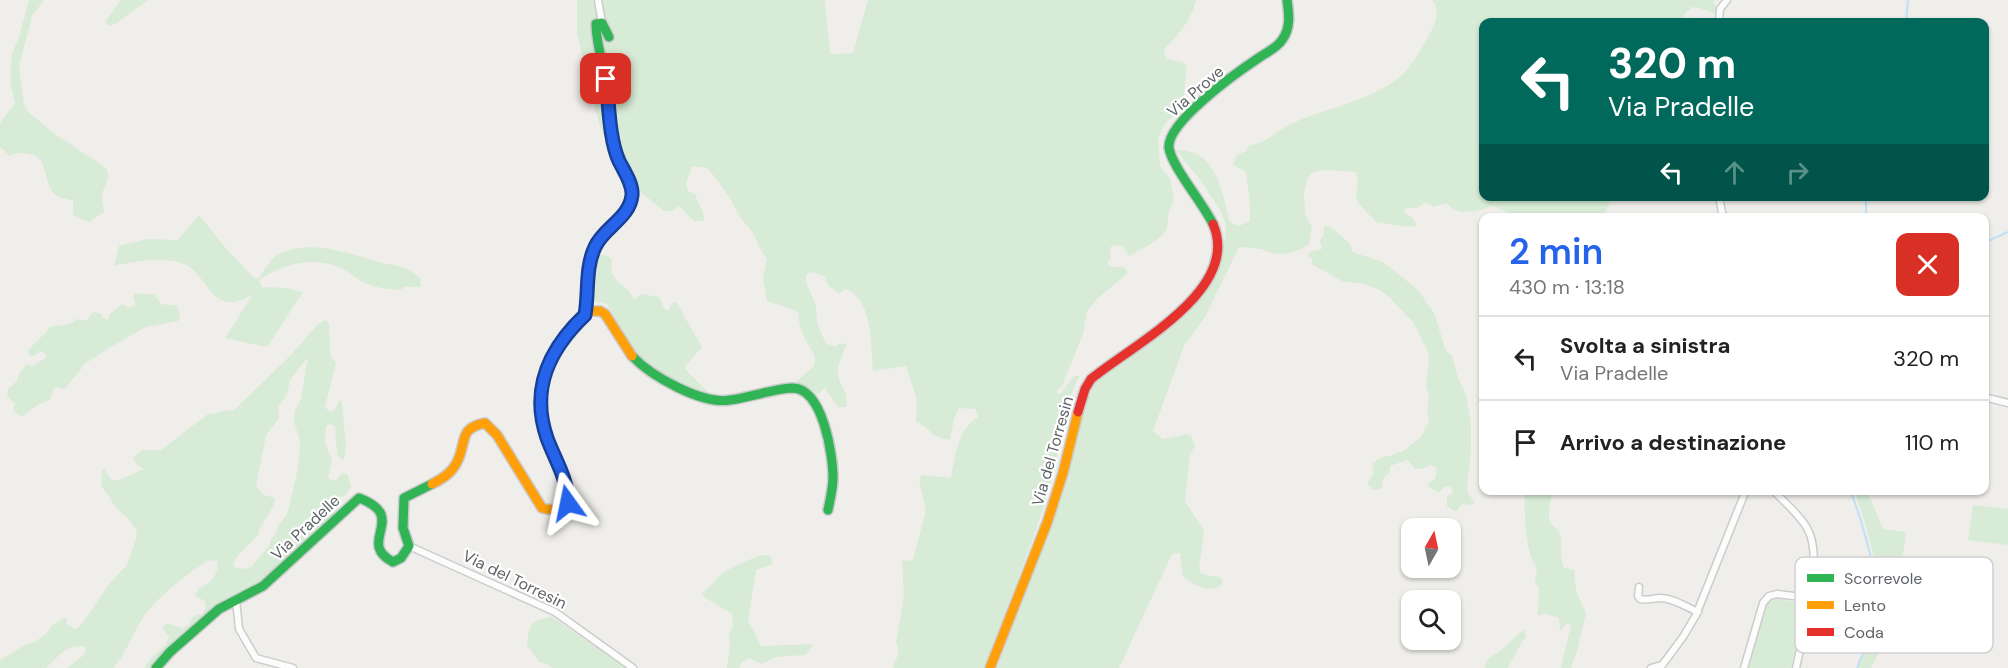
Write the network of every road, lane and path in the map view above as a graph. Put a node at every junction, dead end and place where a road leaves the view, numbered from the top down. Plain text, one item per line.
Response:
1 (598, 0) edge
2 (1287, 0) edge
3 (1727, 0) edge
4 (1719, 18) edge
5 (602, 23) junction
6 (609, 37) dead end
7 (1217, 252) joint
8 (585, 315) junction
9 (1989, 398) edge
10 (2008, 403) edge
11 (1744, 495) edge
12 (1778, 495) edge
13 (828, 510) dead end
14 (409, 546) junction
15 (1815, 557) edge
16 (1639, 587) dead end
17 (1795, 596) edge
18 (236, 600) junction
19 (1698, 612) junction
20 (1799, 653) edge
21 (1662, 667) edge
22 (156, 668) edge
23 (293, 668) edge
24 (633, 668) edge
25 (990, 668) edge
26 (1652, 668) edge
27 (1744, 668) edge
28 (1796, 668) edge

1 - 5 street
2 - 7 street, Via Prove
3 - 4 street
5 - 6 street
5 - 8 street
7 - 25 street, Via del Torresin
8 - 13 street
8 - 14 street
9 - 10 street
11 - 19 street
12 - 15 street
14 - 18 street, Via Pradelle
14 - 24 street, Via del Torresin
16 - 19 street
17 - 27 street
18 - 22 street, Via Pradelle
18 - 23 street
19 - 21 street
20 - 28 street
21 - 26 street

